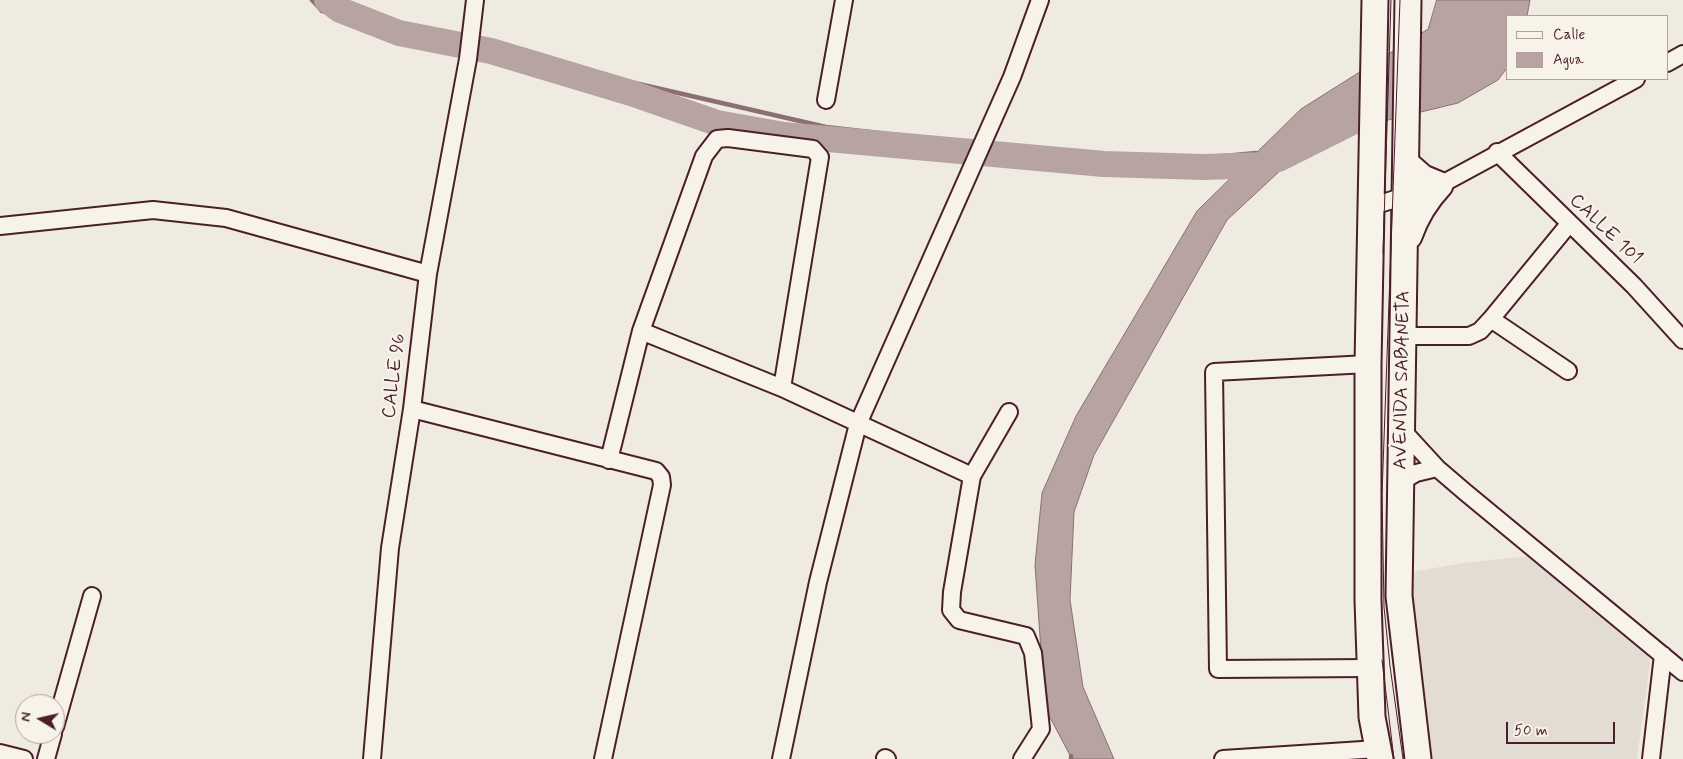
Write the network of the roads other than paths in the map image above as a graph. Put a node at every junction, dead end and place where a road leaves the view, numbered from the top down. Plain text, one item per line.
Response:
1 (475, 0) edge
2 (844, 0) edge
3 (1040, 0) edge
4 (1375, 6) edge
5 (1408, 7) edge
6 (1683, 54) edge
7 (1668, 62) edge
8 (1634, 80) edge
9 (826, 100) dead end
10 (1497, 152) junction
11 (1406, 160) junction
12 (1440, 185) junction
13 (1406, 195) junction
14 (1373, 206) junction
15 (1569, 224) junction
16 (0, 226) edge
17 (1404, 251) junction
18 (428, 274) junction
19 (1491, 319) junction
20 (641, 331) junction
21 (1403, 336) junction
22 (1683, 340) edge
23 (1368, 364) junction
24 (1568, 371) dead end
25 (782, 388) junction
26 (412, 409) junction
27 (1009, 412) dead end
28 (858, 424) junction
29 (1403, 431) junction
30 (609, 460) junction
31 (1437, 468) junction
32 (972, 476) junction
33 (1402, 481) junction
34 (92, 596) dead end
35 (1663, 656) junction
36 (1370, 668) junction
37 (1683, 672) edge
38 (64, 694) edge
39 (50, 744) edge
40 (0, 753) edge
41 (1379, 754) edge
42 (24, 759) edge
43 (46, 759) edge
44 (372, 759) edge
45 (603, 759) edge
46 (781, 759) edge
47 (1022, 759) edge
48 (1223, 759) edge
49 (1418, 759) edge
50 (1651, 759) edge

1 - 18 street, CALLE 96
2 - 9 street
3 - 28 street
4 - 14 main road, AVENIDA SABANETA
5 - 11 main road, AVENIDA SABANETA
6 - 7 street
8 - 10 street
10 - 12 street
10 - 15 street, CALLE 101
11 - 12 main road
11 - 13 main road, AVENIDA SABANETA
12 - 13 street
12 - 17 main road
13 - 14 street
13 - 17 main road, AVENIDA SABANETA
14 - 23 main road, AVENIDA SABANETA
15 - 19 street
15 - 22 street, CALLE 101
16 - 18 street
17 - 21 main road, AVENIDA SABANETA
18 - 26 street, CALLE 96
19 - 21 street
19 - 24 street
20 - 25 street
20 - 25 street
20 - 30 street
21 - 29 main road, AVENIDA SABANETA
23 - 36 main road, AVENIDA SABANETA
23 - 36 street
25 - 28 street
26 - 30 street
26 - 44 street, CALLE 96
27 - 32 street
28 - 32 street
28 - 46 street
29 - 31 street
29 - 33 main road, AVENIDA SABANETA
30 - 45 street
31 - 33 street
31 - 35 street
32 - 47 street
33 - 49 main road, AVENIDA SABANETA
34 - 38 street
35 - 37 street
35 - 50 street
36 - 41 main road, AVENIDA SABANETA
39 - 43 street
40 - 42 street
41 - 48 street

